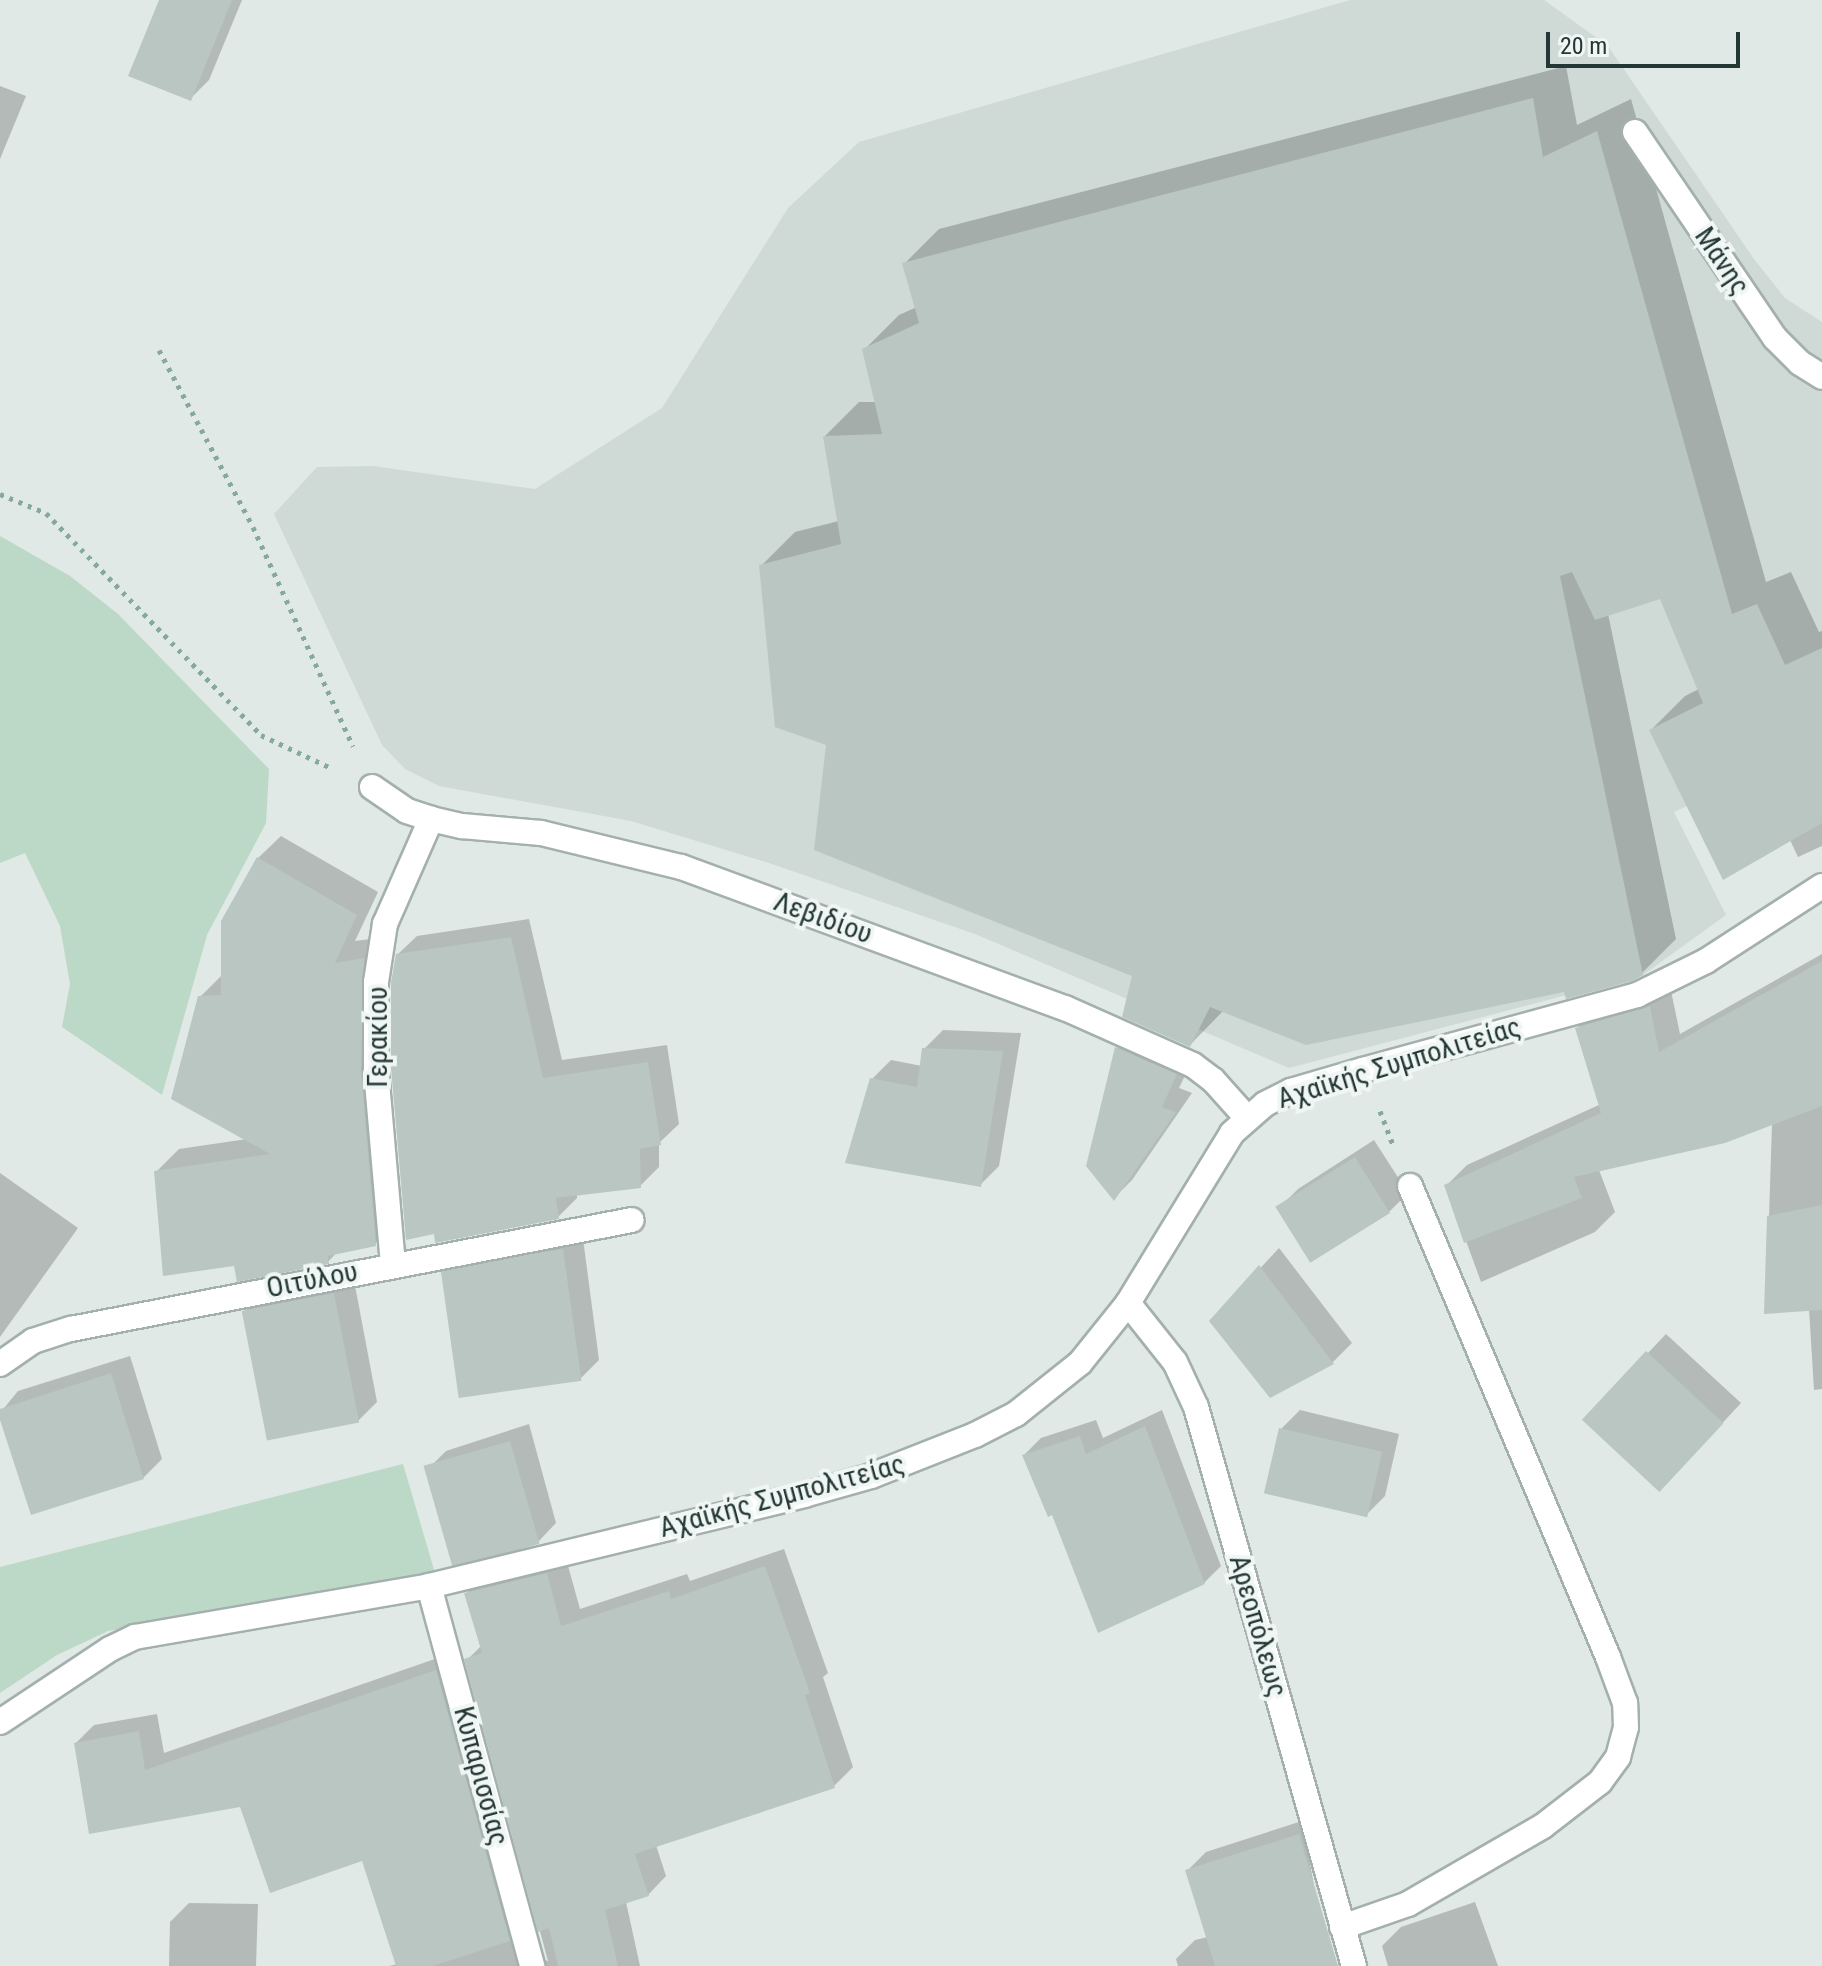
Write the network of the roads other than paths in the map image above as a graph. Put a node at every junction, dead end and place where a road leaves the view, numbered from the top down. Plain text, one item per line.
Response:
1 (1635, 132) dead end
2 (1822, 377) edge
3 (372, 787) road end
4 (431, 819) junction
5 (1822, 886) edge
6 (1247, 1118) junction
7 (1410, 1186) road end
8 (632, 1220) dead end
9 (393, 1265) junction
10 (1128, 1303) junction
11 (0, 1364) edge
12 (429, 1586) junction
13 (0, 1722) edge
14 (1342, 1927) junction
15 (532, 1966) edge
16 (1354, 1966) edge

1 - 2 street, Μάνης
3 - 4 street, Λεβιδίου
4 - 6 street, Λεβιδίου
4 - 9 street, Γερακίου
5 - 6 street, Αχαϊκής Συμπολιτείας
6 - 10 street, Αχαϊκής Συμπολιτείας
7 - 14 street
8 - 9 street, Οιτύλου
9 - 11 street, Οιτύλου
10 - 12 street, Αχαϊκής Συμπολιτείας
10 - 14 street, Αρεοπόλεως
12 - 13 street, Αχαϊκής Συμπολιτείας
12 - 15 street, Κυπαρισσίας
14 - 16 street, Αρεοπόλεως

